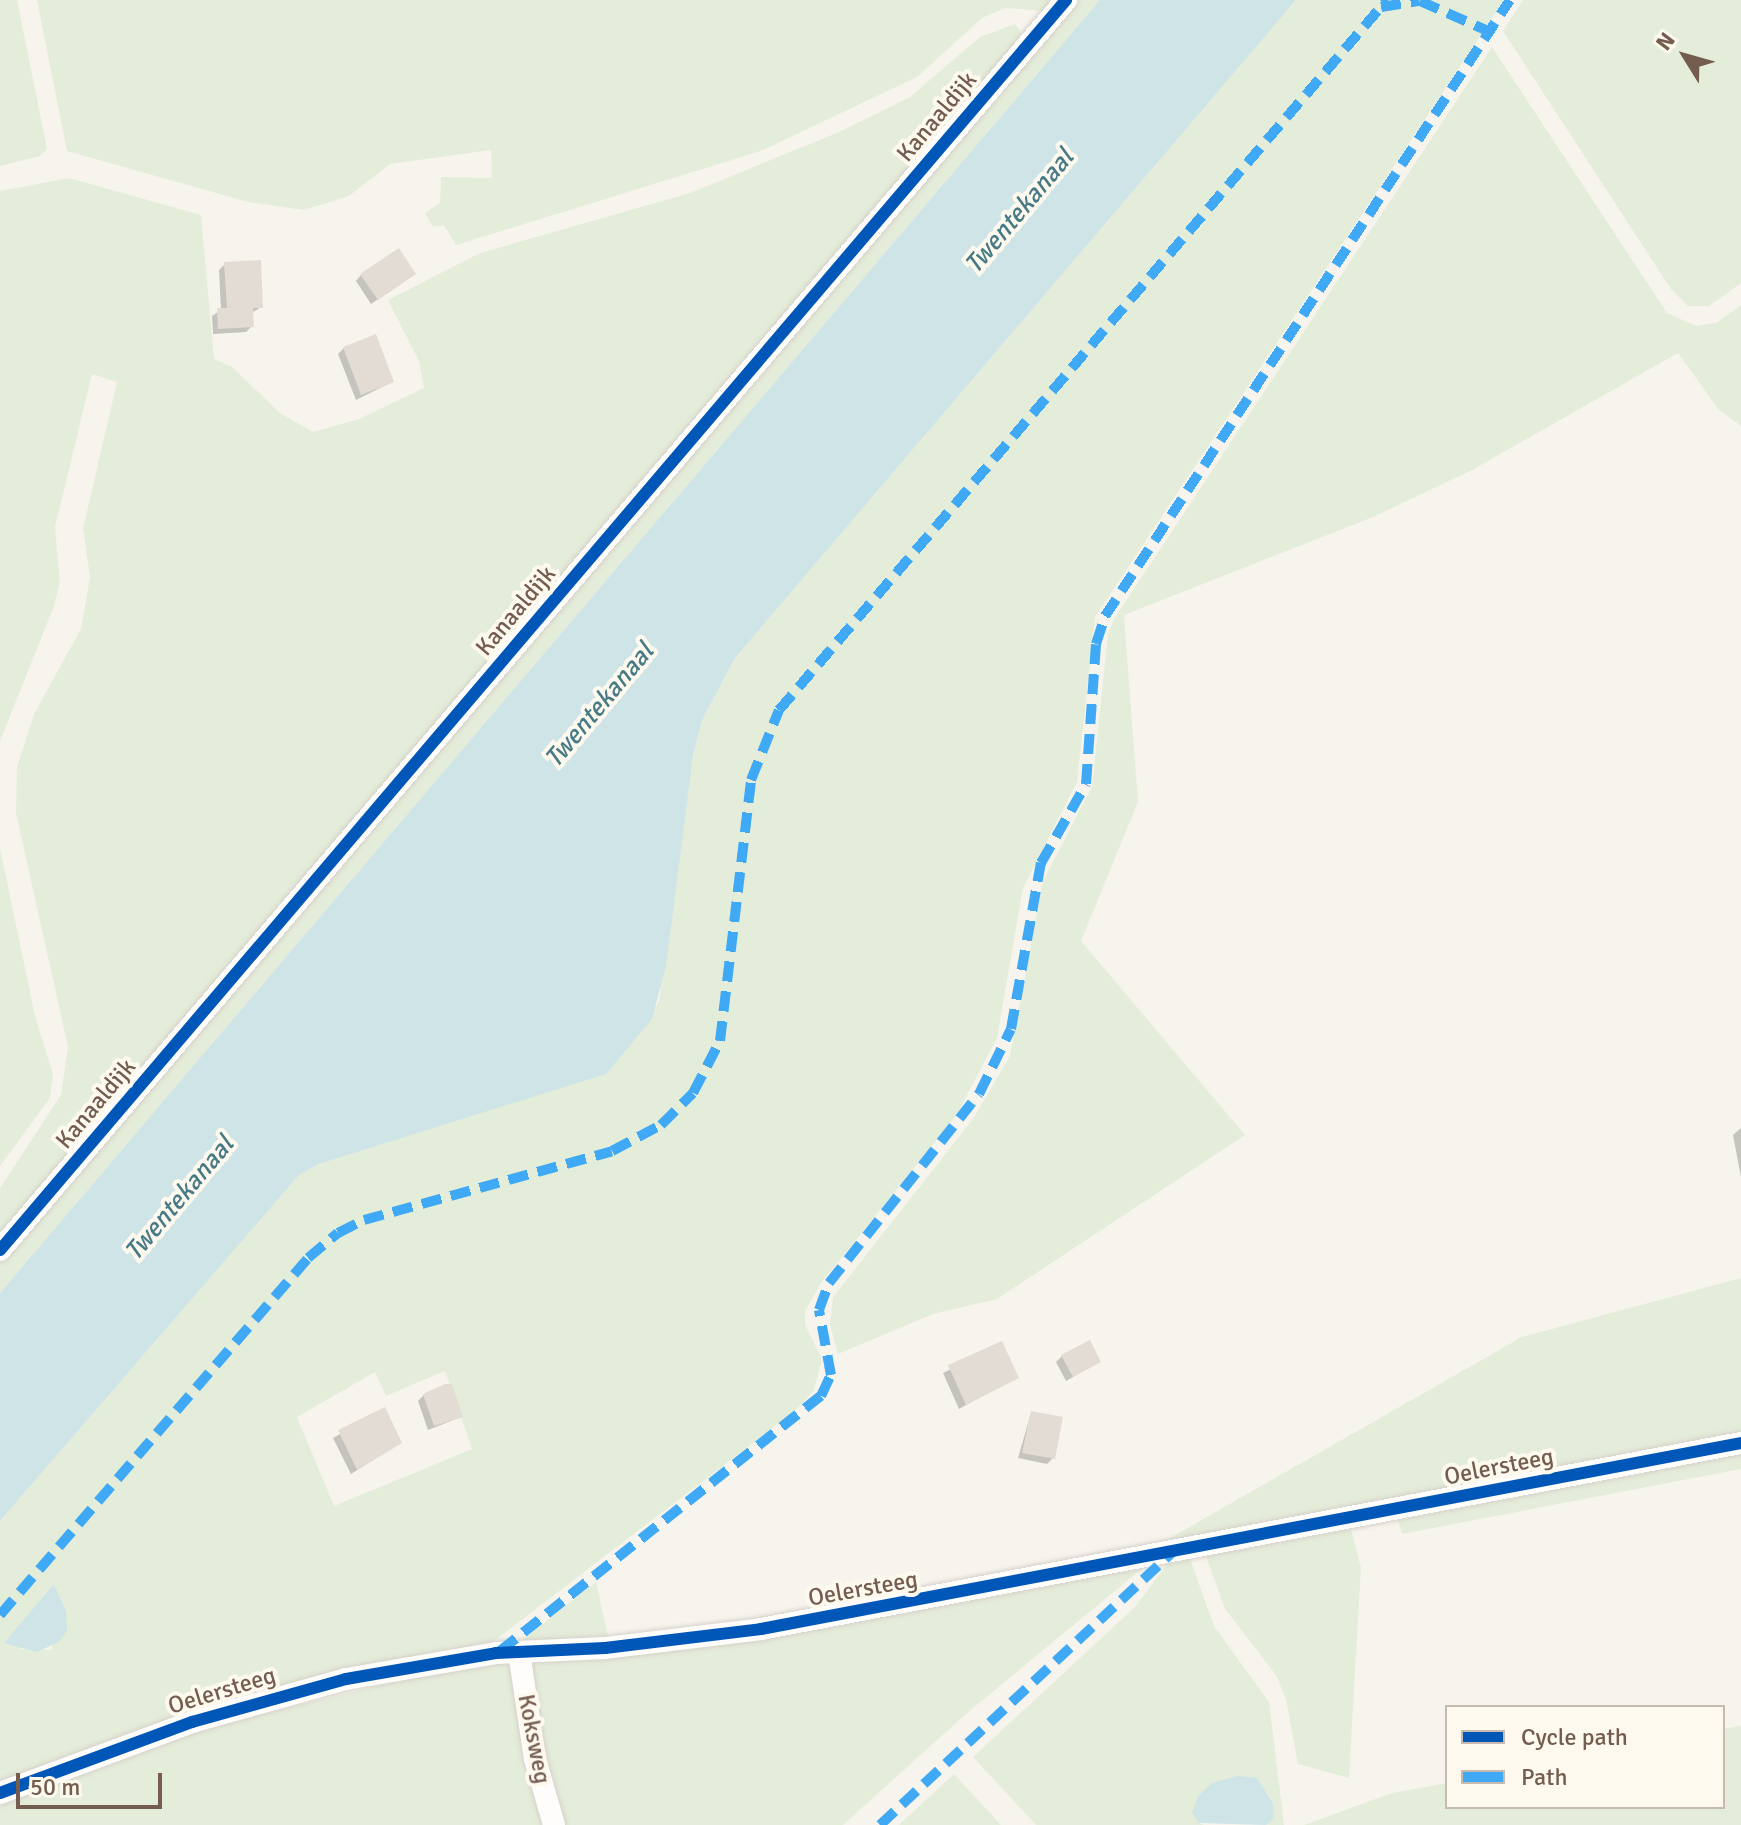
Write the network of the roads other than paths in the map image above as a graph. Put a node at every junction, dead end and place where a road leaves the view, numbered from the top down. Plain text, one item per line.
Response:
1 (1066, 0) edge
2 (0, 1250) edge
3 (1741, 1443) edge
4 (519, 1652) junction
5 (0, 1793) edge
6 (554, 1825) edge

1 - 2 street, Kanaaldijk
3 - 4 street, Oelersteeg
4 - 5 street, Oelersteeg
4 - 6 street, Koksweg

